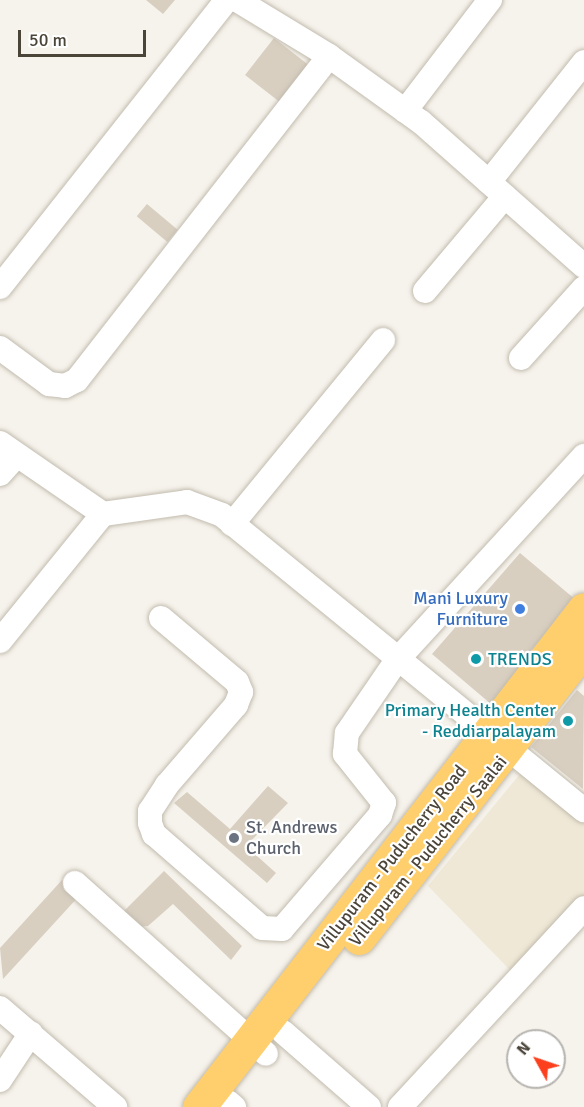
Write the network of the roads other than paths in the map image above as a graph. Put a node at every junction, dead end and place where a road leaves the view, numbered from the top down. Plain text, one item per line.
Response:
1 (227, 0) edge
2 (237, 0) edge
3 (490, 0) edge
4 (329, 56) junction
5 (584, 62) edge
6 (405, 111) junction
7 (497, 189) junction
8 (584, 266) edge
9 (0, 287) edge
10 (584, 288) edge
11 (425, 291) dead end
12 (383, 340) dead end
13 (0, 348) edge
14 (521, 358) dead end
15 (584, 456) edge
16 (5, 458) edge
17 (103, 514) junction
18 (232, 524) junction
19 (584, 609) edge
20 (161, 618) dead end
21 (0, 641) edge
22 (584, 648) edge
23 (397, 660) junction
24 (499, 741) junction
25 (584, 810) edge
26 (75, 883) dead end
27 (584, 908) edge
28 (0, 1008) edge
29 (31, 1033) junction
30 (266, 1042) junction
31 (0, 1080) edge
32 (221, 1106) edge
33 (115, 1107) edge
34 (369, 1107) edge
35 (400, 1107) edge

1 - 9 street
2 - 4 street
3 - 6 street
4 - 6 street
4 - 13 street
5 - 7 street
6 - 7 street
7 - 8 street
7 - 11 street
10 - 14 street
12 - 18 street
15 - 23 street
16 - 17 street
17 - 18 street
17 - 21 street
18 - 23 street
19 - 24 highway, Villupuram - Puducherry Road
20 - 23 street
22 - 24 highway, Villupuram - Puducherry Saalai
23 - 24 street
24 - 25 street
24 - 30 highway, Villupuram - Puducherry Road
26 - 30 street
27 - 35 street
28 - 29 street
29 - 31 street
29 - 33 street
30 - 32 highway, Villupuram - Puducherry Road
30 - 34 street

